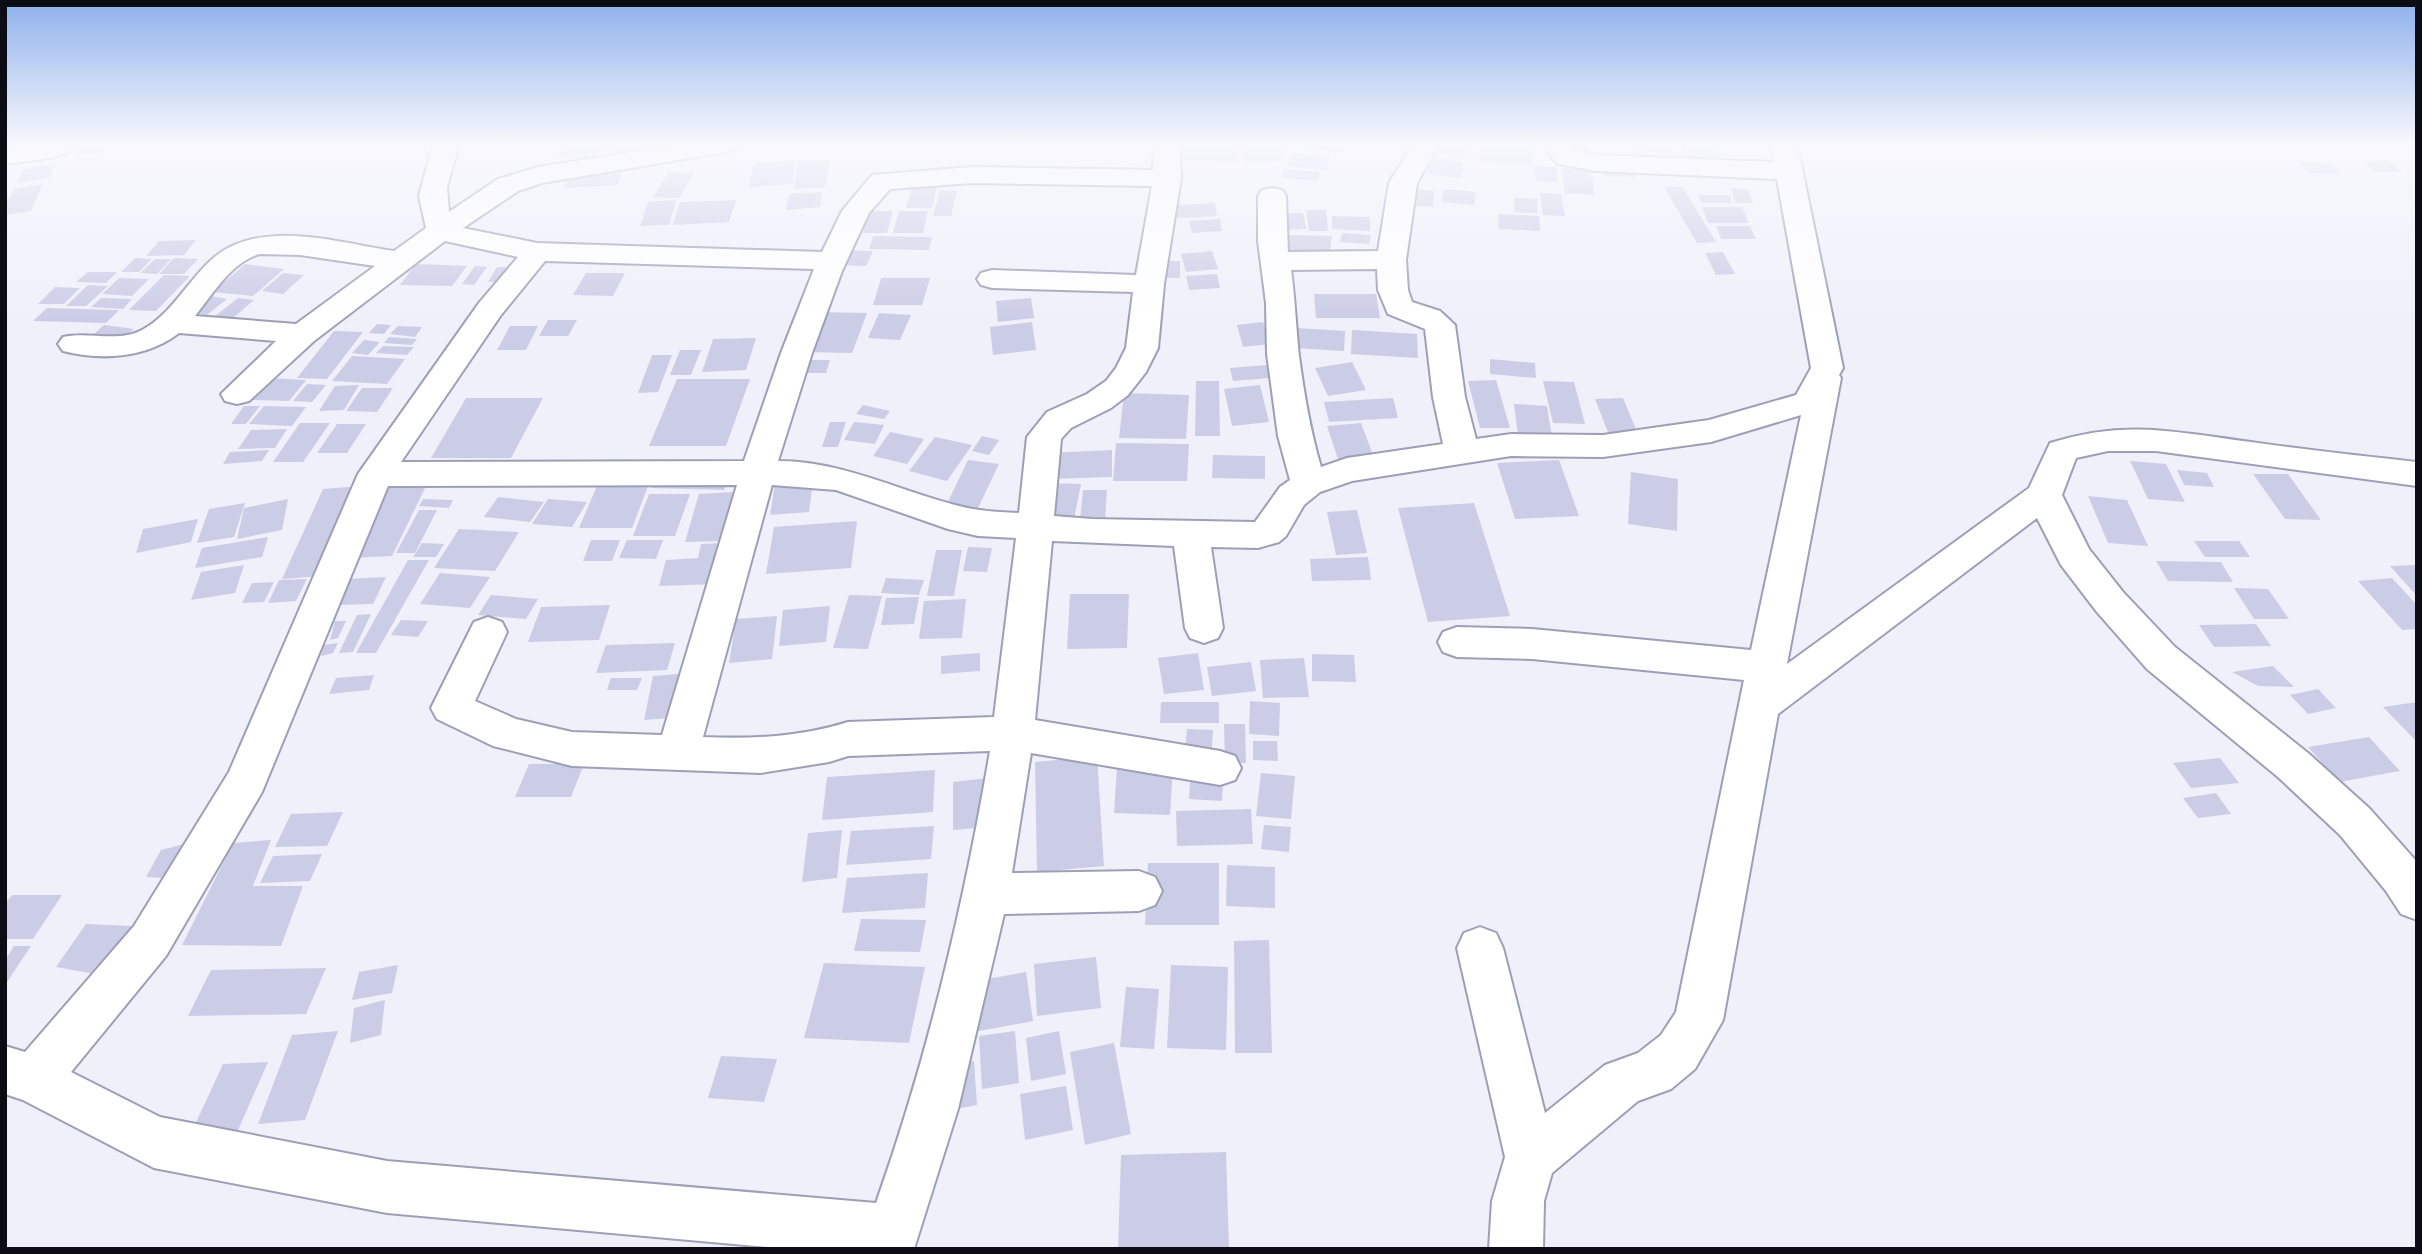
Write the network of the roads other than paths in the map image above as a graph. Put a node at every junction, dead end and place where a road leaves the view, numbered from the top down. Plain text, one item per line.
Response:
1 (434, 203) edge
2 (488, 203) edge
3 (863, 203) edge
4 (1163, 203) edge
5 (1272, 203) edge
6 (1400, 203) edge
7 (1794, 203) edge
8 (453, 234) junction
9 (537, 252) junction
10 (1391, 260) junction
11 (402, 261) junction
12 (831, 261) junction
13 (1276, 261) junction
14 (992, 279) dead end
15 (1149, 284) junction
16 (172, 323) junction
17 (303, 334) junction
18 (75, 344) dead end
19 (1827, 368) junction
20 (237, 394) dead end
21 (1462, 452) junction
22 (756, 473) junction
23 (375, 474) junction
24 (2417, 474) edge
25 (1308, 484) junction
26 (2044, 495) junction
27 (1035, 527) junction
28 (1191, 534) junction
29 (1204, 628) dead end
30 (488, 632) dead end
31 (1457, 642) dead end
32 (1763, 687) junction
33 (1014, 733) junction
34 (678, 754) junction
35 (1220, 768) dead end
36 (1139, 891) dead end
37 (986, 894) junction
38 (2417, 900) edge
39 (1480, 948) dead end
40 (19, 1074) edge
41 (1531, 1157) junction
42 (890, 1240) edge
43 (1516, 1249) edge

1 - 8 street
2 - 8 street
3 - 12 street
4 - 15 street
5 - 13 street
6 - 10 street
7 - 19 street
8 - 9 street
8 - 11 street
9 - 12 street
9 - 23 street
10 - 13 street
10 - 21 street
11 - 16 street
11 - 17 street
12 - 22 street
13 - 25 street
14 - 15 street
15 - 27 street
16 - 17 street
16 - 18 street
17 - 20 street
19 - 21 street
19 - 32 street
21 - 25 street
22 - 23 street
22 - 27 street
22 - 34 street
23 - 40 street
24 - 26 street
25 - 28 street
26 - 32 street
26 - 38 street
27 - 28 street
27 - 33 street
28 - 29 street
30 - 34 street
31 - 32 street
32 - 41 street
33 - 34 street
33 - 35 street
33 - 37 street
36 - 37 street
37 - 42 street
39 - 41 street
40 - 42 street
41 - 43 street

